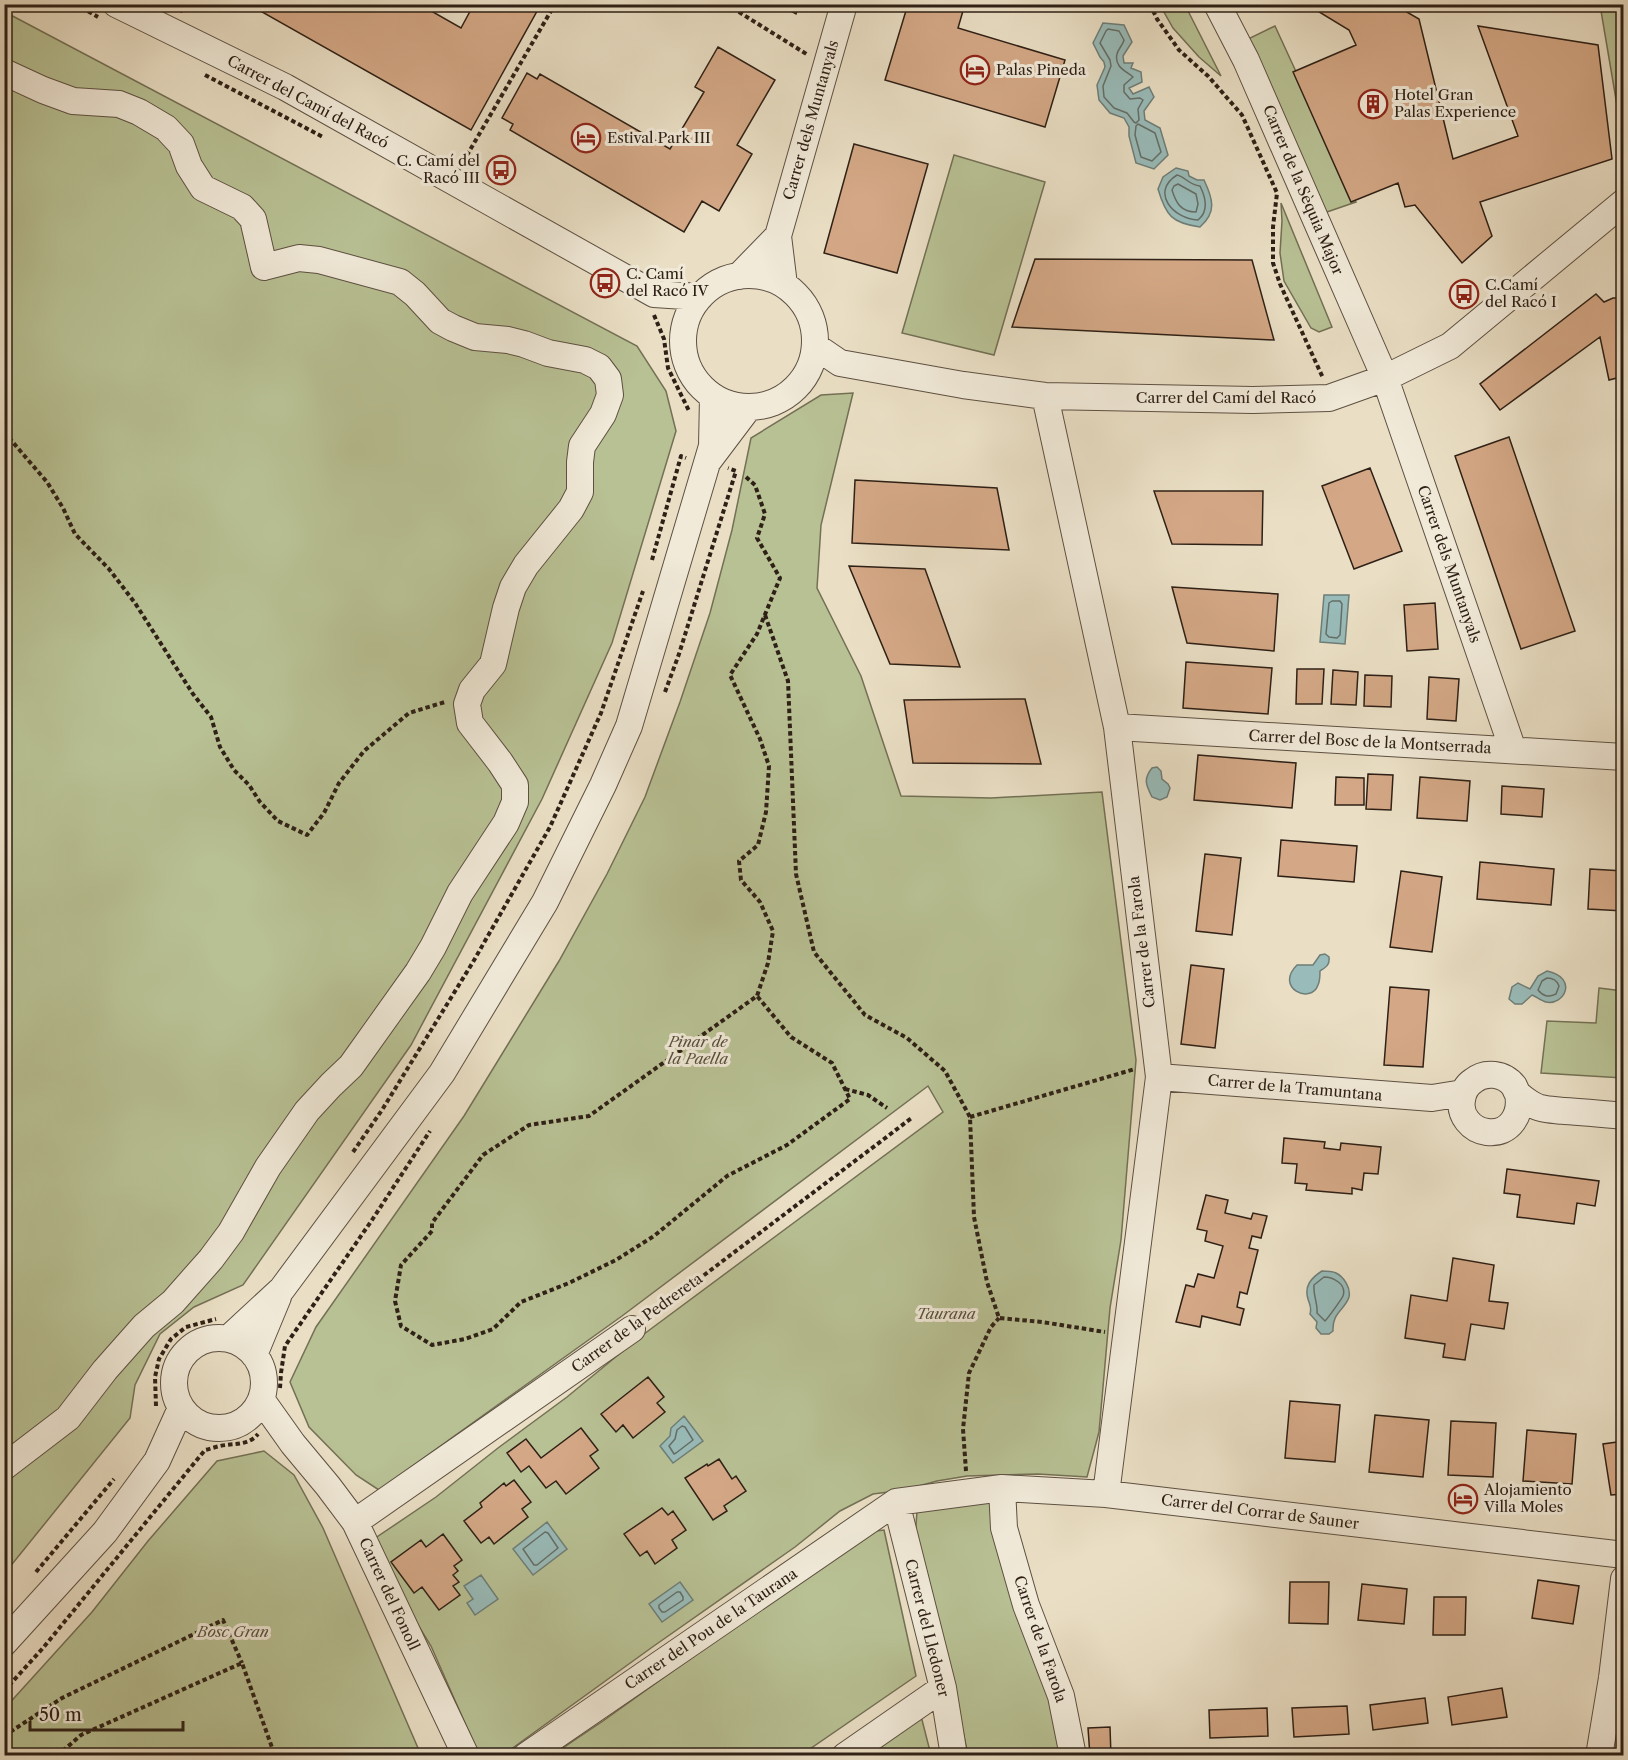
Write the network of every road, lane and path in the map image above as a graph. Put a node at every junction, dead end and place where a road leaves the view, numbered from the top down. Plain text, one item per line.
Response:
1 (75, 4) edge
2 (555, 4) edge
3 (726, 4) edge
4 (844, 4) edge
5 (1150, 4) edge
6 (1217, 4) edge
7 (111, 13) edge
8 (826, 66) junction
9 (197, 71) dead end
10 (4, 72) edge
11 (333, 142) dead end
12 (453, 181) junction
13 (1623, 202) edge
14 (778, 236) junction
15 (739, 276) junction
16 (784, 285) junction
17 (700, 297) junction
18 (653, 303) junction
19 (683, 340) junction
20 (814, 346) junction
21 (840, 363) junction
22 (806, 373) junction
23 (1385, 378) junction
24 (1045, 396) junction
25 (713, 397) junction
26 (1329, 398) junction
27 (749, 408) junction
28 (693, 419) dead end
29 (4, 432) edge
30 (709, 454) junction
31 (746, 477) dead end
32 (651, 563) dead end
33 (645, 584) dead end
34 (765, 615) junction
35 (470, 696) junction
36 (662, 699) dead end
37 (1117, 727) junction
38 (1513, 750) junction
39 (1623, 757) edge
40 (757, 996) junction
41 (1147, 1073) junction
42 (845, 1089) junction
43 (1518, 1094) junction
44 (1463, 1102) junction
45 (887, 1108) dead end
46 (1540, 1108) junction
47 (1623, 1116) edge
48 (913, 1117) dead end
49 (970, 1117) junction
50 (1514, 1121) junction
51 (430, 1131) dead end
52 (348, 1158) dead end
53 (282, 1289) junction
54 (999, 1318) junction
55 (226, 1328) junction
56 (632, 1329) joint
57 (1126, 1336) junction
58 (254, 1355) junction
59 (271, 1396) junction
60 (181, 1408) junction
61 (155, 1415) dead end
62 (252, 1425) junction
63 (207, 1427) junction
64 (293, 1444) junction
65 (157, 1461) junction
66 (4, 1467) edge
67 (118, 1473) dead end
68 (1002, 1488) junction
69 (967, 1493) junction
70 (1106, 1494) junction
71 (896, 1502) junction
72 (355, 1522) junction
73 (1623, 1555) edge
74 (35, 1572) dead end
75 (1623, 1579) edge
76 (4, 1643) edge
77 (242, 1663) junction
78 (1618, 1679) edge
79 (943, 1688) junction
80 (4, 1691) edge
81 (4, 1736) edge
82 (57, 1755) edge
83 (275, 1755) edge
84 (465, 1755) edge
85 (526, 1755) edge
86 (845, 1755) edge
87 (954, 1755) edge
88 (1073, 1755) edge
89 (1599, 1755) edge

1 - 7 path
2 - 12 path
3 - 8 path
4 - 8 street, Carrer dels Muntanyals
5 - 26 path
6 - 23 street, Carrer de la Sèquia Major
7 - 12 street, Carrer del Camí del Racó
8 - 14 street, Carrer dels Muntanyals
9 - 11 path
10 - 35 street
12 - 18 street, Carrer del Camí del Racó
13 - 23 street, Carrer del Camí del Racó
14 - 15 street, Carrer dels Muntanyals
14 - 16 street, Carrer dels Muntanyals
15 - 16 street
15 - 17 street
16 - 20 street
17 - 18 street, Carrer del Camí del Racó
17 - 19 street
18 - 19 street, Carrer del Camí del Racó
18 - 28 path
19 - 25 street
20 - 21 street, Carrer del Camí del Racó
20 - 22 street
21 - 22 street, Carrer del Camí del Racó
21 - 24 street, Carrer del Camí del Racó
22 - 27 street
23 - 26 street, Carrer del Camí del Racó
23 - 38 street, Carrer dels Muntanyals
24 - 26 street, Carrer del Camí del Racó
24 - 37 street, Carrer de la Farola
25 - 27 street
25 - 30 street
27 - 30 street
29 - 35 path
30 - 32 path
30 - 36 path
30 - 53 street
31 - 34 path
33 - 52 path
34 - 40 path
34 - 49 path
35 - 66 street
37 - 38 street, Carrer del Bosc de la Montserrada
37 - 41 street, Carrer de la Farola
38 - 39 street, Carrer del Bosc de la Montserrada
40 - 42 path
40 - 42 path
41 - 44 street, Carrer de la Tramuntana
41 - 49 path
41 - 57 street, Carrer de la Farola
42 - 45 path
43 - 44 street
43 - 46 street
43 - 50 street
44 - 50 street
46 - 47 street
46 - 50 street
48 - 56 path, Carrer de la Pedrereta
49 - 54 path
51 - 59 path
53 - 55 street
53 - 58 street
54 - 57 path
54 - 69 path
55 - 58 street
55 - 60 street
55 - 61 path
56 - 72 street, Carrer de la Pedrereta
57 - 70 street, Carrer de la Farola
58 - 59 street
59 - 62 street
59 - 64 street, Carrer del Fonoll
60 - 63 street
60 - 65 street
62 - 63 street
62 - 64 street, Carrer del Fonoll
62 - 80 path
63 - 65 street
64 - 72 street, Carrer del Fonoll
65 - 76 street
67 - 74 path
68 - 69 street, Carrer del Corrar de Sauner
68 - 70 street, Carrer del Corrar de Sauner
68 - 88 street, Carrer de la Farola
69 - 71 street, Carrer del Corrar de Sauner
70 - 73 street, Carrer del Corrar de Sauner
71 - 79 street, Carrer del Lledoner
71 - 85 street, Carrer del Pou de la Taurana
72 - 84 street, Carrer del Fonoll
75 - 78 street
77 - 81 path
77 - 82 path
77 - 83 path
78 - 89 street
79 - 86 street
79 - 87 street, Carrer del Lledoner

